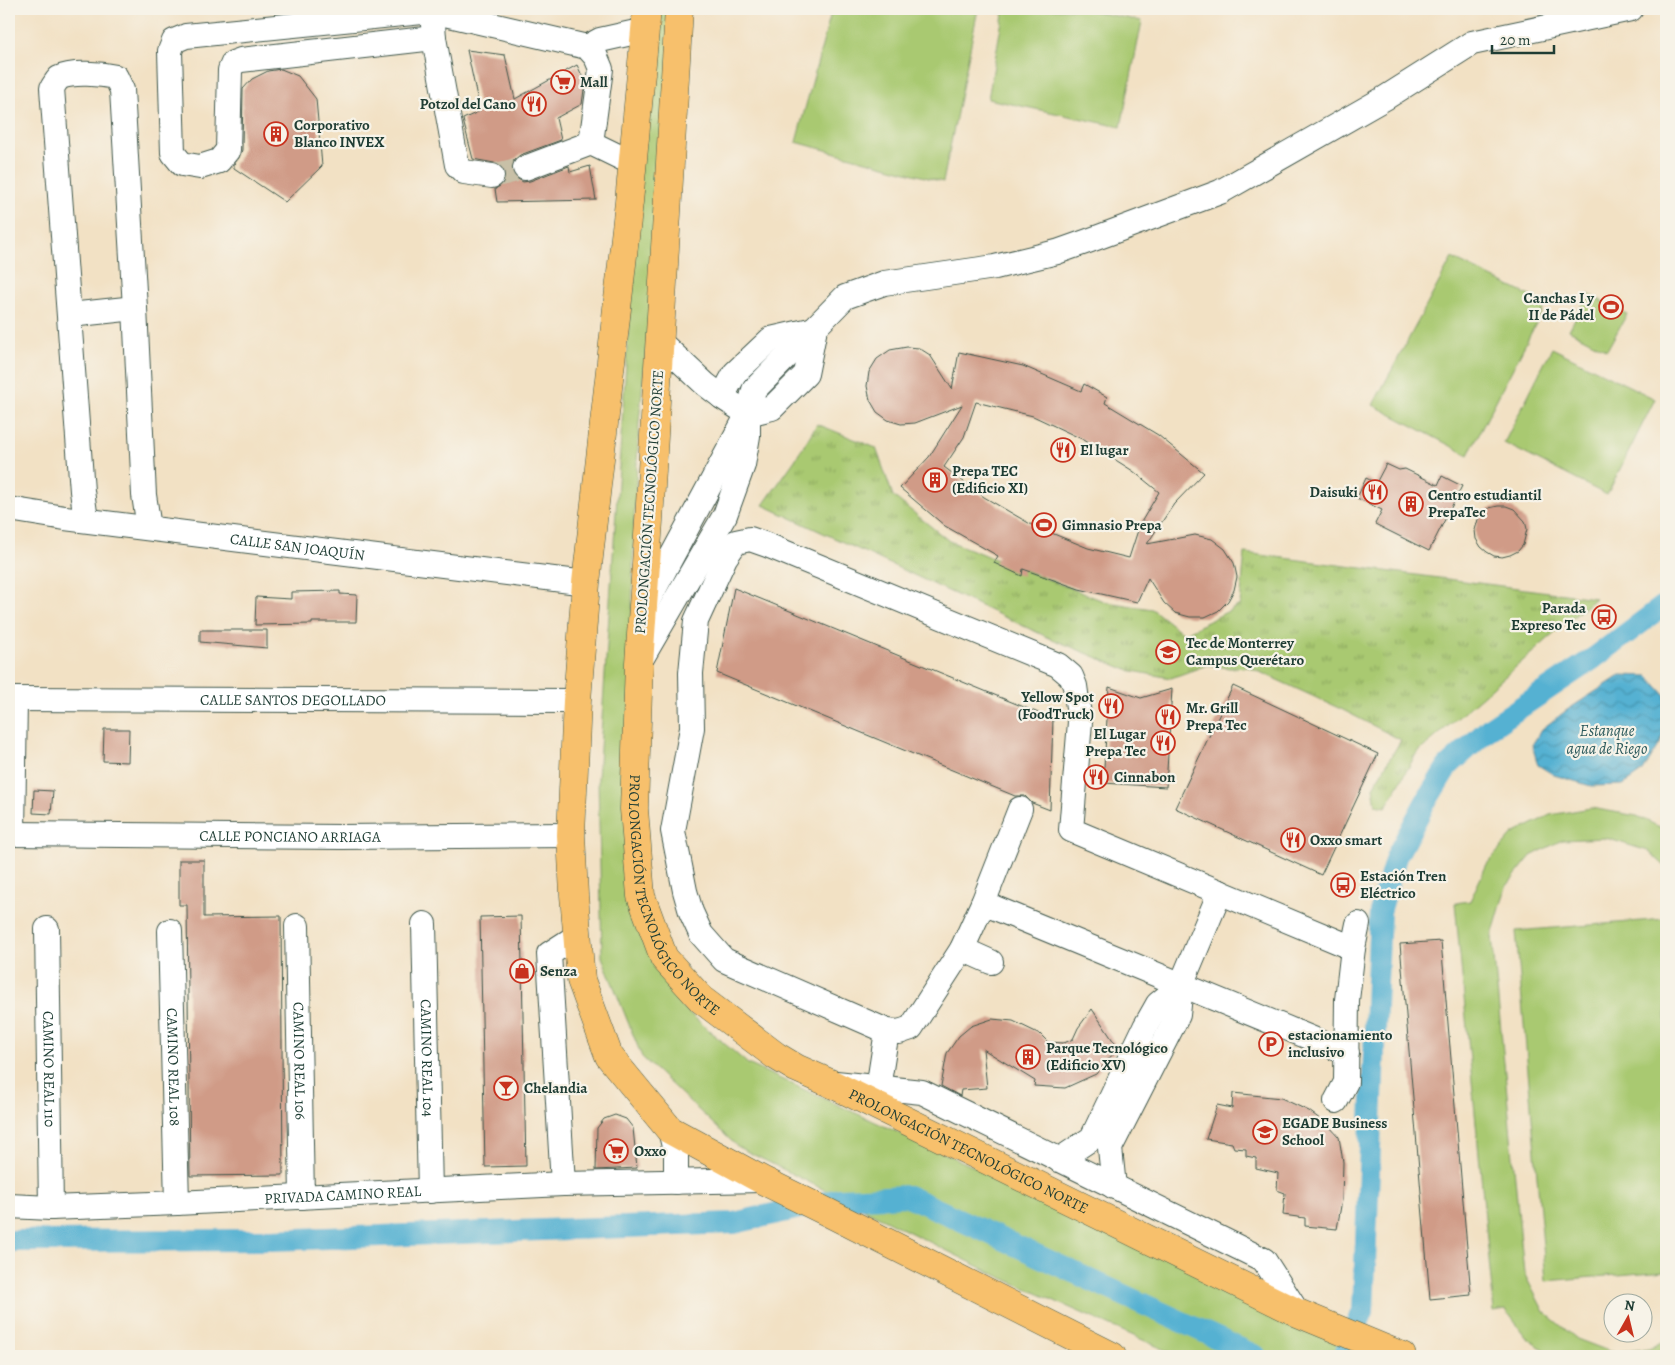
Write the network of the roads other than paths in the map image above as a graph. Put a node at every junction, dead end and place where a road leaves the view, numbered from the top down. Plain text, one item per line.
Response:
1 (679, 9) edge
2 (1631, 9) edge
3 (432, 11) junction
4 (370, 17) junction
5 (646, 20) edge
6 (434, 38) junction
7 (372, 46) junction
8 (587, 47) junction
9 (591, 143) junction
10 (632, 163) junction
11 (525, 168) tunnel mouth
12 (492, 176) tunnel mouth
13 (135, 308) junction
14 (70, 315) junction
15 (815, 329) junction
16 (659, 341) junction
17 (722, 397) junction
18 (748, 414) junction
19 (9, 509) edge
20 (86, 520) junction
21 (149, 528) junction
22 (586, 583) junction
23 (643, 609) junction
24 (639, 663) junction
25 (12, 699) edge
26 (577, 701) junction
27 (1020, 808) dead end
28 (11, 834) edge
29 (571, 835) junction
30 (1220, 892) junction
31 (983, 903) junction
32 (424, 924) dead end
33 (1358, 924) dead end
34 (297, 926) dead end
35 (47, 930) dead end
36 (170, 931) dead end
37 (577, 936) junction
38 (1353, 948) junction
39 (962, 950) junction
40 (991, 962) dead end
41 (1181, 985) junction
42 (887, 1031) junction
43 (1347, 1053) junction
44 (879, 1097) junction
45 (1336, 1101) dead end
46 (670, 1130) junction
47 (1059, 1160) junction
48 (762, 1180) junction
49 (676, 1182) junction
50 (563, 1184) junction
51 (1114, 1187) junction
52 (430, 1191) junction
53 (302, 1197) junction
54 (177, 1203) junction
55 (9, 1206) edge
56 (51, 1208) junction
57 (1298, 1313) junction
58 (1112, 1356) edge
59 (1402, 1356) edge

1 - 16 main road, PROLONGACIÓN TECNOLÓGICO NORTE
2 - 15 street
3 - 4 street
3 - 6 street
3 - 8 street
4 - 7 street
4 - 7 street
5 - 8 street
5 - 10 main road
6 - 7 street
6 - 12 street
8 - 9 street
9 - 10 street
9 - 11 street
10 - 22 main road
13 - 14 street
13 - 14 street
13 - 21 street
14 - 20 street
15 - 17 street
15 - 18 street
16 - 17 street
16 - 23 main road, PROLONGACIÓN TECNOLÓGICO NORTE
17 - 18 street
18 - 23 street
18 - 24 street
19 - 20 street, CALLE SAN JOAQUÍN
20 - 21 street, CALLE SAN JOAQUÍN
21 - 22 street, CALLE SAN JOAQUÍN
22 - 26 main road
23 - 24 main road, PROLONGACIÓN TECNOLÓGICO NORTE
24 - 44 main road, PROLONGACIÓN TECNOLÓGICO NORTE
25 - 26 street, CALLE SANTOS DEGOLLADO
25 - 28 street
26 - 29 main road
27 - 31 street
28 - 29 street, CALLE PONCIANO ARRIAGA
29 - 37 main road
30 - 38 street
30 - 41 street
30 - 42 street
31 - 39 street
31 - 41 street
32 - 52 street, CAMINO REAL 104
33 - 38 street
34 - 53 street, CAMINO REAL 106
35 - 56 street, CAMINO REAL 110
36 - 54 street, CAMINO REAL 108
37 - 46 main road
37 - 50 street
38 - 43 street
39 - 40 street
39 - 42 street
41 - 43 street
41 - 47 street
41 - 51 street
42 - 44 street
43 - 45 street
44 - 47 street
44 - 57 main road, PROLONGACIÓN TECNOLÓGICO NORTE
46 - 48 main road
46 - 49 street
47 - 51 street
48 - 49 street, PRIVADA CAMINO REAL
48 - 58 main road
49 - 50 street, PRIVADA CAMINO REAL
50 - 52 street, PRIVADA CAMINO REAL
51 - 57 street
52 - 53 street, PRIVADA CAMINO REAL
53 - 54 street, PRIVADA CAMINO REAL
54 - 56 street, PRIVADA CAMINO REAL
55 - 56 street, PRIVADA CAMINO REAL
57 - 59 main road, PROLONGACIÓN TECNOLÓGICO NORTE

